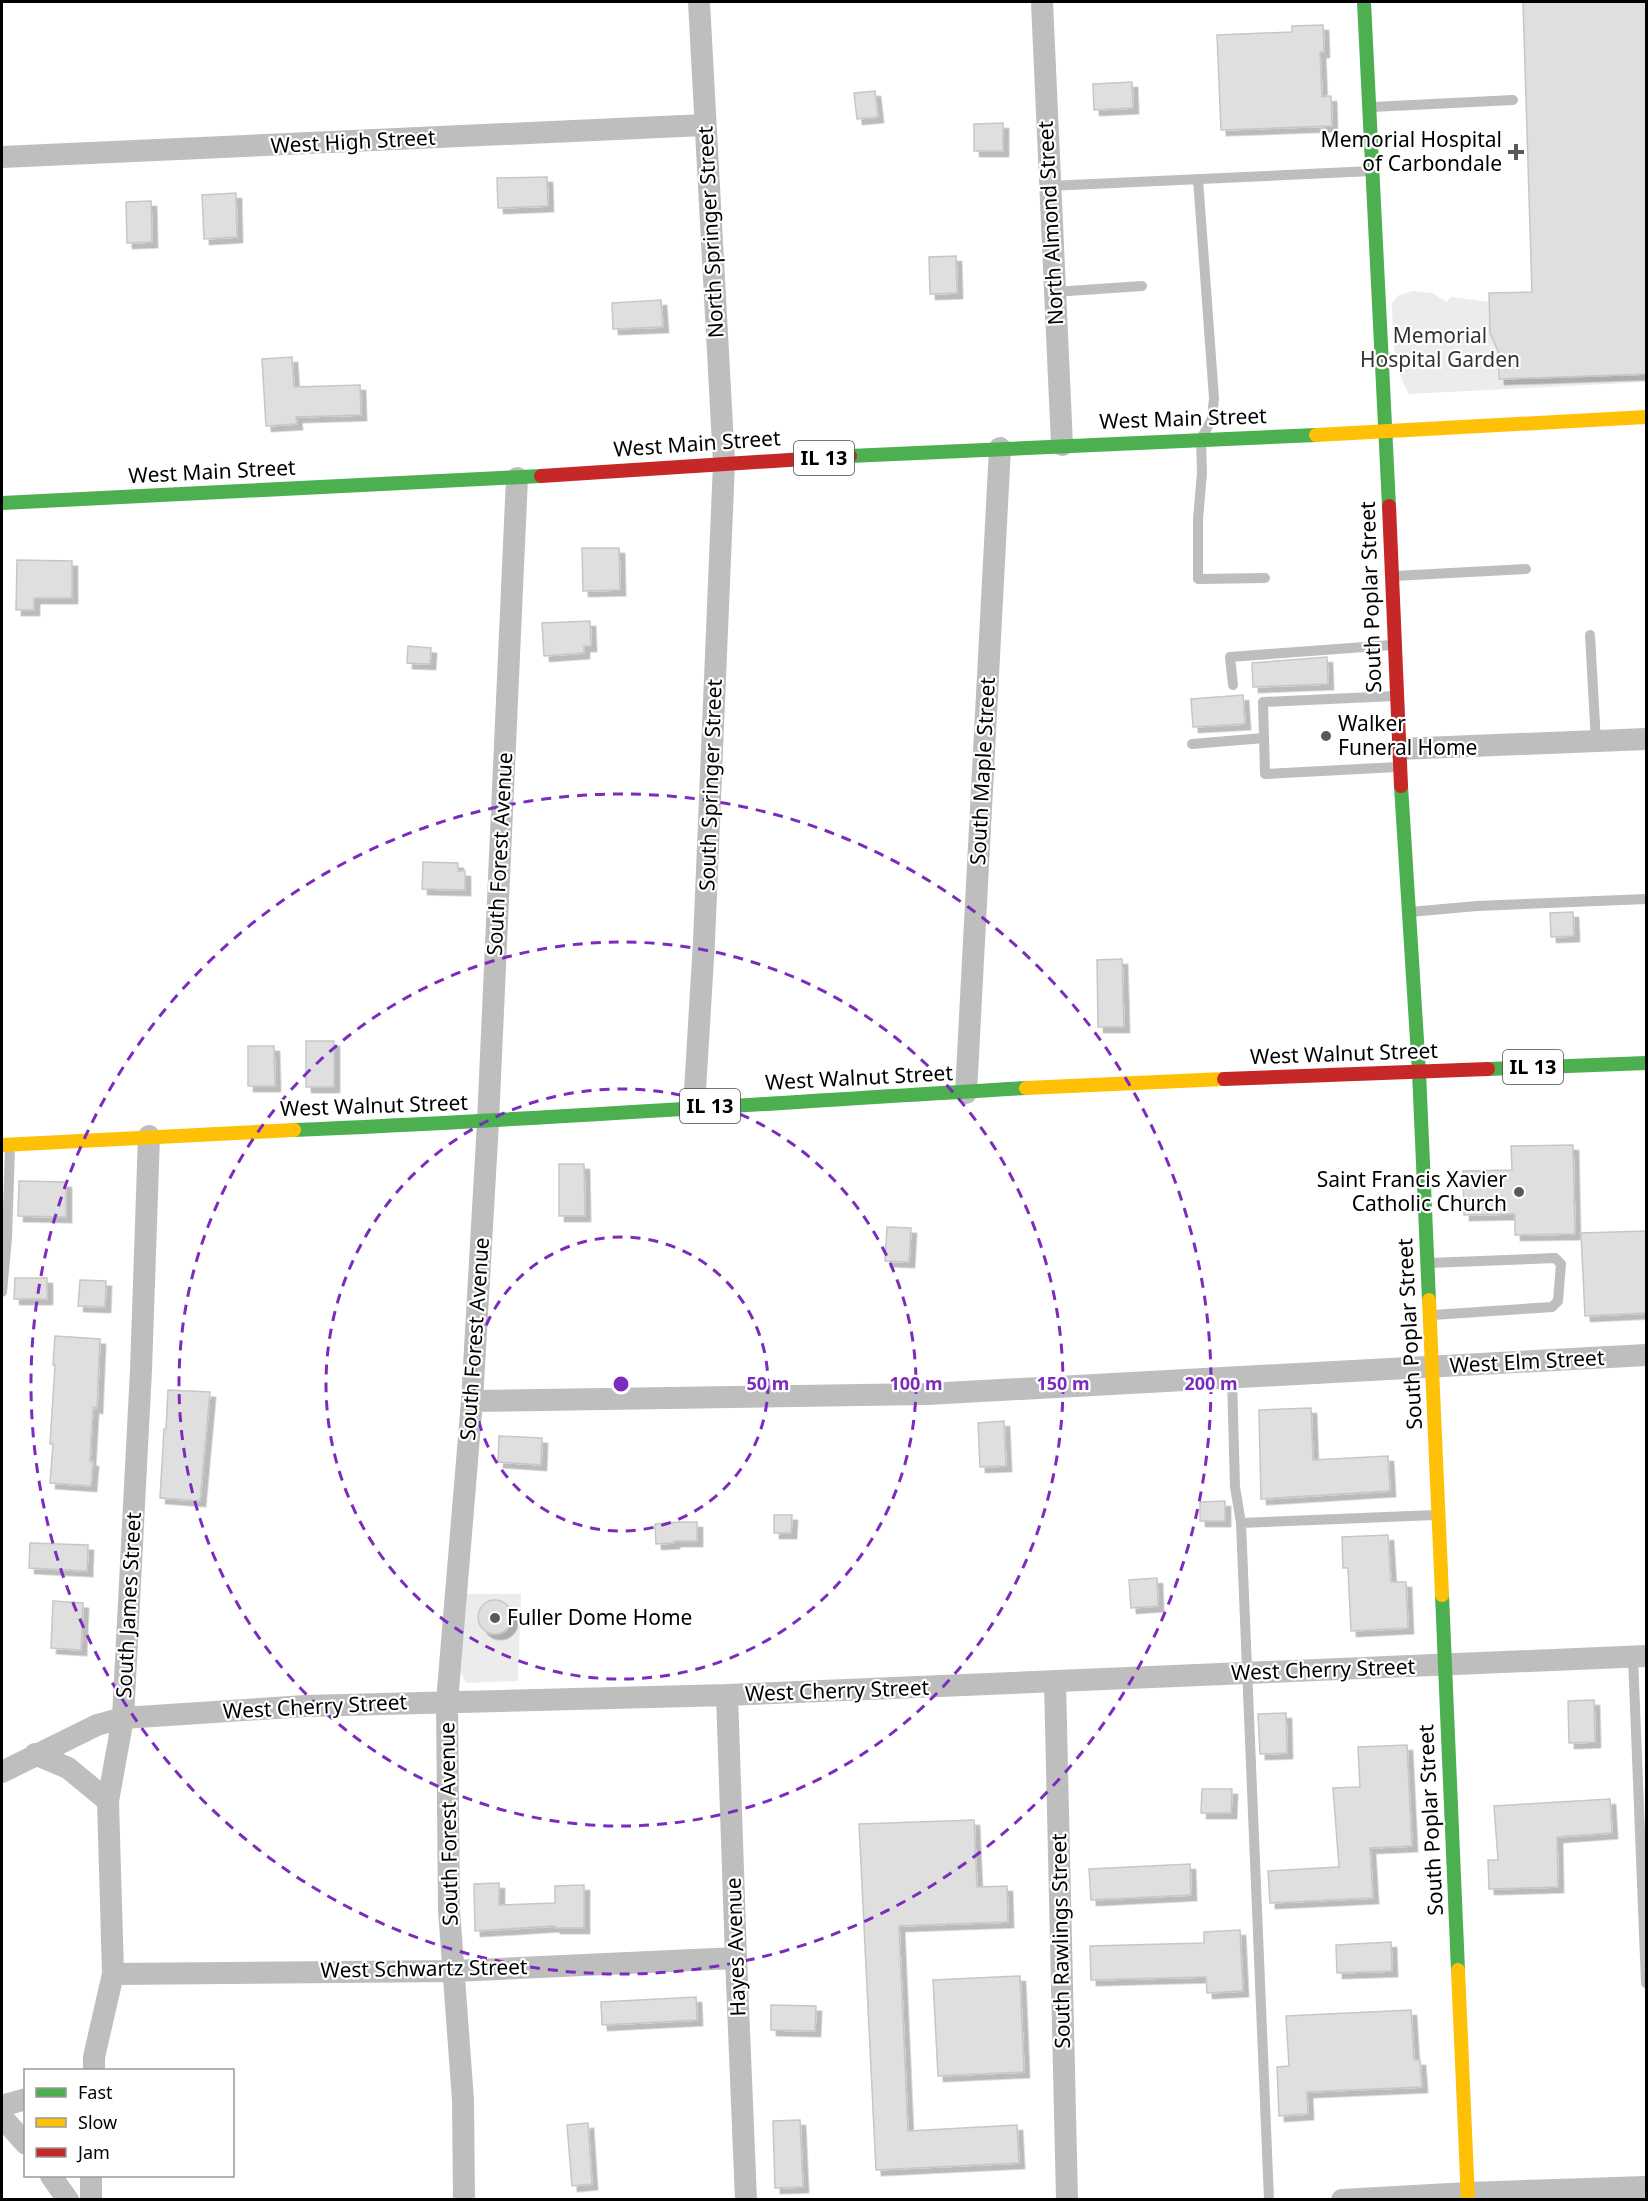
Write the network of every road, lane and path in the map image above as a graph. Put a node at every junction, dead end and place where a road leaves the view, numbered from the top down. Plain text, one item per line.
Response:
1 (699, 2) edge
2 (1042, 2) edge
3 (1364, 2) edge
4 (1512, 100) dead end
5 (1369, 107) junction
6 (704, 125) junction
7 (2, 157) edge
8 (1372, 171) junction
9 (1198, 179) junction
10 (1049, 186) junction
11 (1142, 286) dead end
12 (1054, 292) junction
13 (1647, 417) edge
14 (1386, 432) junction
15 (1201, 439) junction
16 (1062, 445) junction
17 (1000, 448) junction
18 (724, 463) junction
19 (517, 478) junction
20 (2, 503) edge
21 (1526, 569) dead end
22 (1392, 576) junction
23 (1265, 578) dead end
24 (1590, 635) dead end
25 (1394, 645) junction
26 (1233, 685) dead end
27 (1396, 696) junction
28 (1264, 738) junction
29 (1647, 740) edge
30 (1596, 742) junction
31 (1192, 744) dead end
32 (1399, 758) junction
33 (1647, 898) edge
34 (1409, 913) junction
35 (1647, 1063) edge
36 (1419, 1072) junction
37 (966, 1093) junction
38 (694, 1107) junction
39 (488, 1122) junction
40 (149, 1136) junction
41 (6, 1145) edge
42 (1427, 1263) junction
43 (2, 1292) edge
44 (1430, 1315) junction
45 (1647, 1355) edge
46 (1432, 1368) junction
47 (1232, 1378) junction
48 (472, 1401) junction
49 (1438, 1515) junction
50 (1241, 1523) junction
51 (1640, 1657) edge
52 (1445, 1665) junction
53 (1246, 1672) junction
54 (1054, 1682) junction
55 (728, 1695) junction
56 (447, 1702) junction
57 (123, 1718) junction
58 (35, 1754) junction
59 (2, 1772) edge
60 (108, 1801) junction
61 (735, 1958) junction
62 (453, 1971) junction
63 (113, 1974) junction
64 (1647, 1983) edge
65 (89, 2066) edge
66 (24, 2100) edge
67 (2, 2106) edge
68 (2, 2117) edge
69 (24, 2142) edge
70 (52, 2177) edge
71 (91, 2177) edge
72 (1647, 2187) edge
73 (1468, 2196) edge
74 (68, 2199) edge
75 (91, 2199) edge
76 (465, 2199) edge
77 (746, 2199) edge
78 (1067, 2199) edge
79 (1269, 2199) edge
80 (1342, 2199) edge

1 - 6 street, North Springer Street
2 - 10 street, North Almond Street
3 - 5 main road, South Poplar Street
4 - 5 lane
5 - 8 main road, South Poplar Street
6 - 7 street, West High Street
6 - 18 street, North Springer Street
8 - 9 lane
8 - 14 main road, South Poplar Street
9 - 10 lane
9 - 15 lane
10 - 12 street, North Almond Street
11 - 12 lane
12 - 16 street, North Almond Street
13 - 14 main road, West Main Street / IL 13
14 - 15 main road, West Main Street / IL 13
14 - 22 main road, South Poplar Street
15 - 16 main road, West Main Street / IL 13
15 - 23 lane
16 - 17 main road, West Main Street / IL 13
17 - 18 main road, West Main Street / IL 13
17 - 37 street, South Maple Street
18 - 19 main road, West Main Street / IL 13
18 - 38 street, South Springer Street
19 - 20 main road, West Main Street / IL 13
19 - 39 street, South Forest Avenue
21 - 22 lane
22 - 25 main road, South Poplar Street
24 - 30 lane
25 - 26 lane
25 - 27 main road, South Poplar Street
27 - 28 lane
27 - 32 main road, South Poplar Street
28 - 31 lane
28 - 32 lane
29 - 30 street
30 - 32 street
32 - 34 main road, South Poplar Street
33 - 34 lane
34 - 36 main road, South Poplar Street
35 - 36 main road, West Walnut Street / IL 13
36 - 37 main road, West Walnut Street / IL 13
36 - 42 main road, South Poplar Street
37 - 38 main road, West Walnut Street / IL 13
38 - 39 main road, West Walnut Street / IL 13
39 - 40 main road, West Walnut Street / IL 13
39 - 48 street, South Forest Avenue
40 - 41 main road, West Walnut Street / IL 13
40 - 57 street, South James Street
41 - 43 lane
42 - 44 main road, South Poplar Street
42 - 44 lane
44 - 46 main road, South Poplar Street
45 - 46 street, West Elm Street
46 - 47 street, West Elm Street
46 - 49 main road, South Poplar Street
47 - 48 street, West Elm Street
47 - 50 lane
48 - 56 street, South Forest Avenue
49 - 50 lane
49 - 52 main road, South Poplar Street
50 - 53 lane
51 - 52 street, West Cherry Street
51 - 64 lane
52 - 53 street, West Cherry Street
52 - 73 main road, South Poplar Street
53 - 54 street, West Cherry Street
53 - 79 lane
54 - 55 street, West Cherry Street
54 - 78 street, South Rawlings Street
55 - 56 street, West Cherry Street
55 - 61 street, Hayes Avenue
56 - 57 street, West Cherry Street
56 - 62 street, South Forest Avenue
57 - 58 street, West Cherry Street
57 - 60 street, South James Street
58 - 59 street, West Cherry Street
58 - 60 street
60 - 63 street, South James Street
61 - 62 street, West Schwartz Street
61 - 77 street, Hayes Avenue
62 - 63 street, West Schwartz Street
62 - 76 street, South Forest Avenue
63 - 65 street, South James Street
66 - 67 street
68 - 69 street
70 - 74 street
71 - 75 street
72 - 73 street
73 - 80 street

